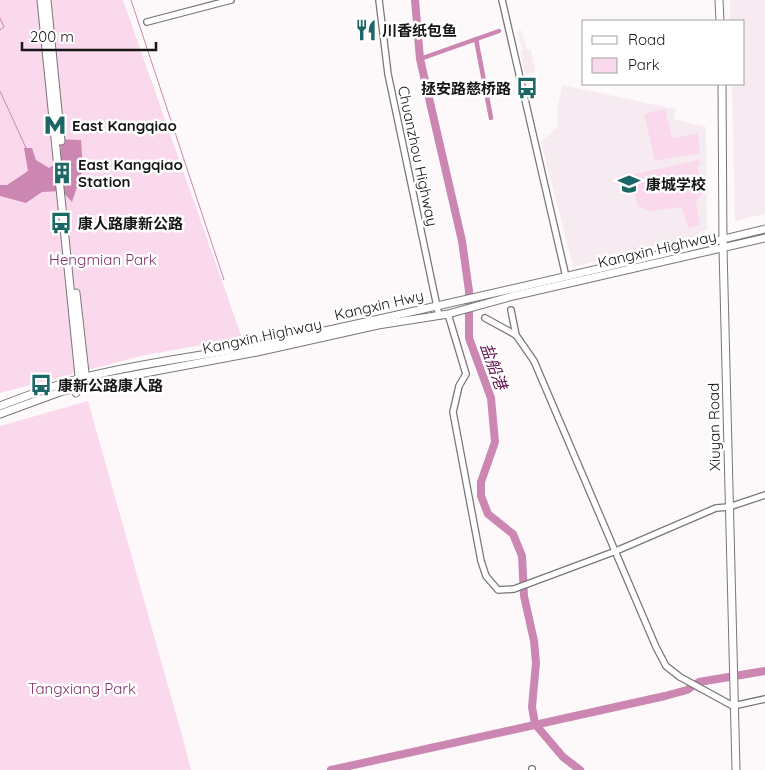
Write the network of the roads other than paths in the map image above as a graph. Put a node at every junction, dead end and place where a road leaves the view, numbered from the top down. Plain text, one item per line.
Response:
1 (41, 0) edge
2 (47, 0) edge
3 (231, 0) edge
4 (379, 0) edge
5 (502, 0) edge
6 (720, 0) edge
7 (720, 20) edge
8 (147, 22) dead end
9 (722, 85) edge
10 (765, 228) edge
11 (765, 238) edge
12 (723, 239) junction
13 (723, 248) junction
14 (566, 277) junction
15 (436, 306) junction
16 (511, 310) dead end
17 (451, 314) junction
18 (439, 316) junction
19 (485, 318) dead end
20 (516, 335) junction
21 (83, 382) junction
22 (76, 393) dead end
23 (0, 406) edge
24 (0, 414) edge
25 (765, 495) edge
26 (729, 507) junction
27 (616, 551) junction
28 (765, 699) edge
29 (733, 706) junction
30 (736, 770) edge

1 - 21 main road
2 - 21 main road
3 - 8 street
4 - 15 street, Chuanzhou Highway
5 - 14 street
6 - 7 main road
9 - 12 main road, Xiuyan Road
10 - 12 main road, Kangxin Hwy
11 - 13 main road, Kangxin Highway
12 - 13 main road, Xiuyan Road
12 - 14 main road, Kangxin Hwy
13 - 17 main road, Kangxin Highway
13 - 26 main road, Xiuyan Road
14 - 15 main road, Kangxin Hwy
15 - 18 street, Chuanzhou Highway
15 - 21 main road, Kangxin Hwy
16 - 20 street
17 - 18 main road, Kangxin Highway
17 - 27 street
18 - 21 main road, Kangxin Highway
19 - 20 street
20 - 27 street
21 - 22 main road
21 - 23 main road, Kangxin Hwy
21 - 24 main road, Kangxin Highway
25 - 26 street
26 - 27 street
26 - 29 main road, Xiuyan Road
27 - 29 street
28 - 29 street
29 - 30 main road, Xiuyan Road

